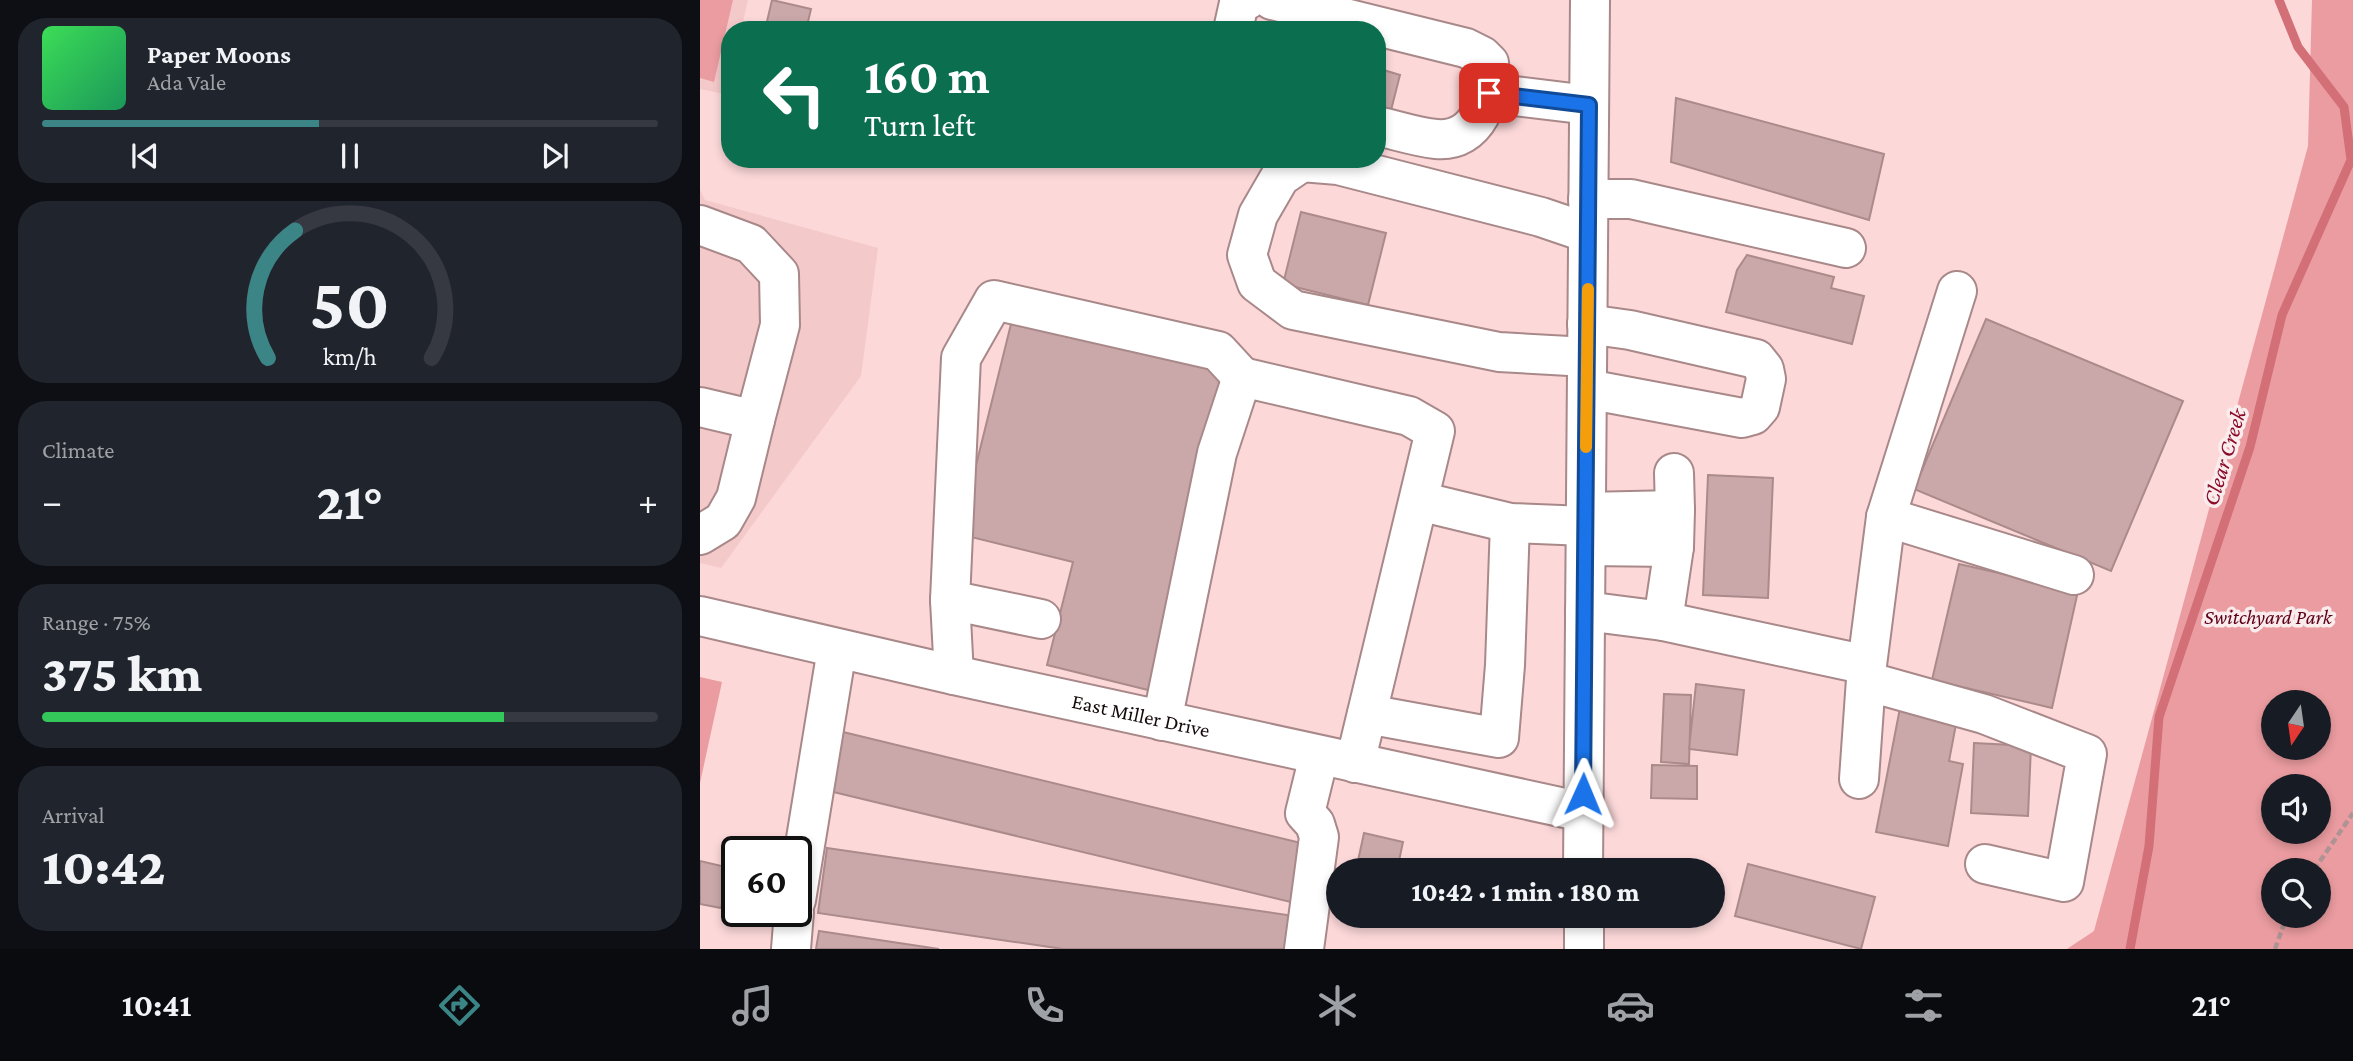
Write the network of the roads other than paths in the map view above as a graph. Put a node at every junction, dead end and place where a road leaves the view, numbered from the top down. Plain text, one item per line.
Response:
1 (1247, 0) edge
2 (1272, 0) edge
3 (1590, 0) edge
4 (1235, 21) edge
5 (1357, 21) edge
6 (1386, 28) edge
7 (1489, 93) junction
8 (1589, 105) junction
9 (1386, 128) edge
10 (1293, 168) edge
11 (1350, 168) edge
12 (1588, 216) junction
13 (700, 225) edge
14 (1846, 248) dead end
15 (1957, 291) dead end
16 (1587, 357) junction
17 (1242, 377) junction
18 (700, 407) edge
19 (755, 420) junction
20 (1419, 501) junction
21 (1886, 517) junction
22 (1510, 523) junction
23 (1586, 528) junction
24 (700, 535) edge
25 (2074, 575) dead end
26 (950, 600) junction
27 (1585, 611) junction
28 (700, 616) edge
29 (1041, 619) dead end
30 (1663, 621) junction
31 (838, 649) junction
32 (1866, 673) junction
33 (954, 675) junction
34 (1367, 714) junction
35 (1162, 721) junction
36 (1337, 759) junction
37 (1859, 779) dead end
38 (1583, 812) junction
39 (807, 836) edge
40 (1584, 858) edge
41 (1984, 864) dead end
42 (793, 927) edge
43 (1584, 928) edge
44 (791, 949) edge
45 (1304, 949) edge
46 (1584, 949) edge

1 - 4 street
2 - 5 street
3 - 8 street
6 - 7 street
7 - 8 street
7 - 9 street
8 - 12 street
10 - 16 street
11 - 12 street
12 - 14 street
12 - 16 street
13 - 19 street
15 - 21 street
16 - 23 street
17 - 20 street
17 - 26 street
17 - 35 street
18 - 19 street
19 - 24 street
20 - 22 street
20 - 34 street
21 - 25 street
21 - 32 street
22 - 23 street
22 - 34 street
23 - 27 street
23 - 30 street
26 - 29 street
26 - 33 street
27 - 30 street
27 - 38 street
28 - 31 street, East Miller Drive
30 - 32 street
31 - 33 street, East Miller Drive
31 - 39 street
32 - 37 street
32 - 41 street
33 - 35 street, East Miller Drive
34 - 36 street
35 - 36 street, East Miller Drive
36 - 38 street, East Miller Drive
36 - 45 street
38 - 40 street
42 - 44 street
43 - 46 street

